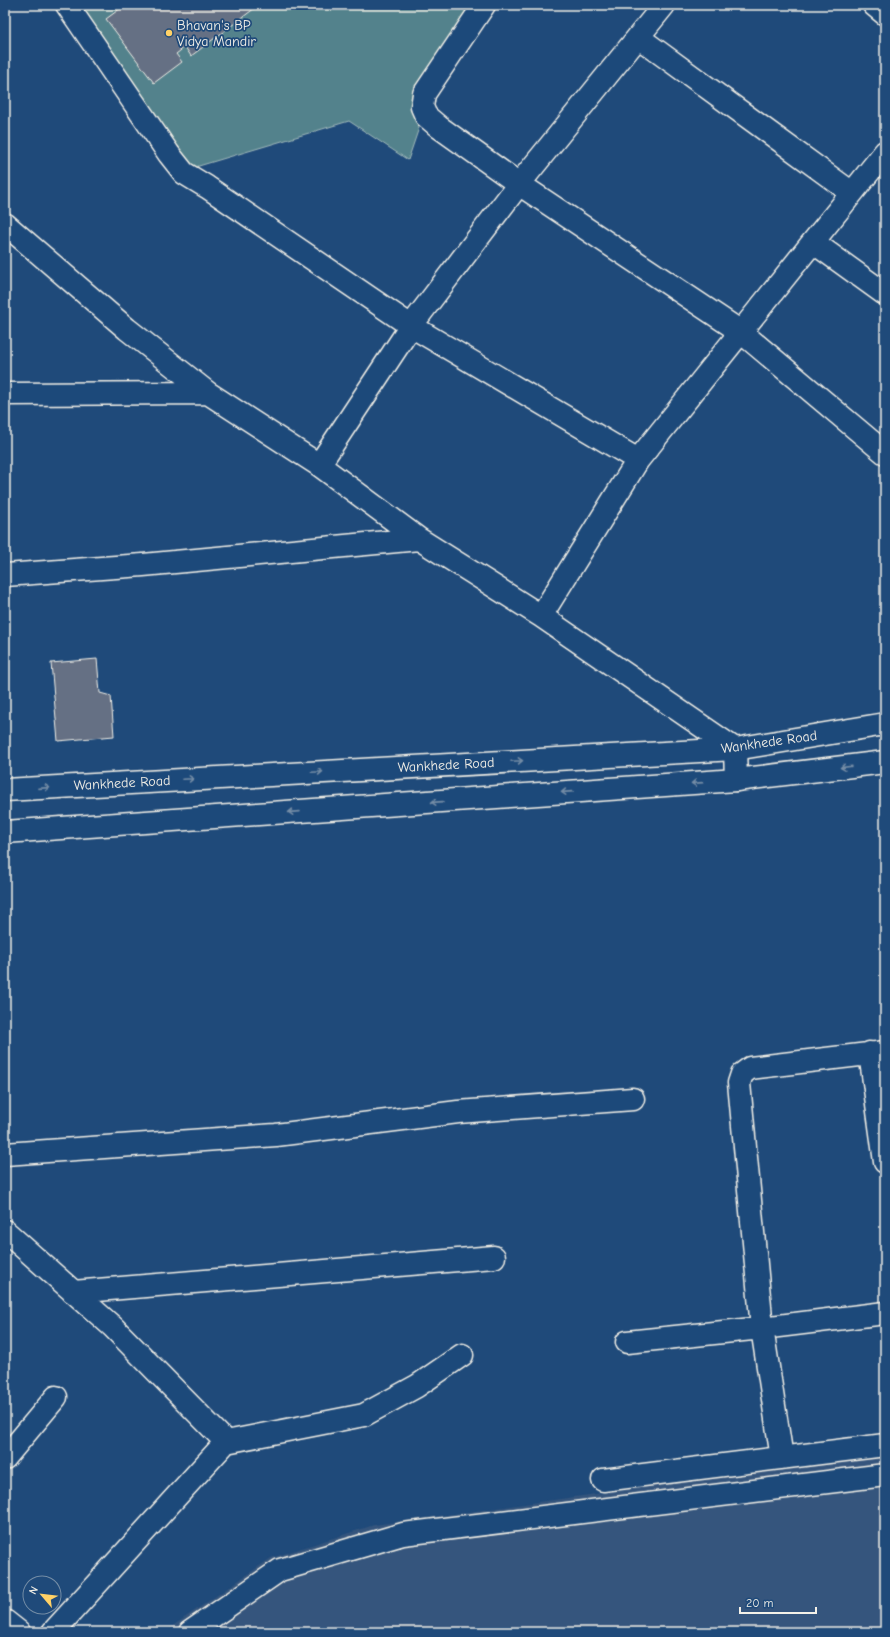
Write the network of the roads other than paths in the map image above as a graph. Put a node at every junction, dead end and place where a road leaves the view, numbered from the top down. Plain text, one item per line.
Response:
1 (67, 5) edge
2 (484, 5) edge
3 (664, 5) edge
4 (874, 5) edge
5 (885, 14) edge
6 (638, 37) junction
7 (885, 152) edge
8 (519, 184) junction
9 (852, 193) junction
10 (5, 224) edge
11 (813, 242) junction
12 (885, 294) edge
13 (411, 326) junction
14 (741, 332) junction
15 (5, 394) edge
16 (208, 394) junction
17 (885, 453) edge
18 (638, 460) junction
19 (319, 465) junction
20 (419, 539) junction
21 (5, 574) edge
22 (542, 616) junction
23 (885, 724) edge
24 (735, 749) junction
25 (885, 762) edge
26 (736, 780) junction
27 (5, 790) edge
28 (5, 832) edge
29 (878, 1053) edge
30 (633, 1099) dead end
31 (5, 1154) edge
32 (885, 1162) edge
33 (9, 1242) edge
34 (494, 1257) dead end
35 (73, 1292) junction
36 (885, 1313) edge
37 (762, 1328) junction
38 (627, 1342) dead end
39 (462, 1355) dead end
40 (56, 1397) dead end
41 (226, 1442) junction
42 (885, 1445) edge
43 (5, 1458) edge
44 (782, 1458) junction
45 (885, 1475) edge
46 (603, 1480) dead end
47 (5, 1621) edge
48 (18, 1632) edge
49 (53, 1632) edge
50 (190, 1632) edge

1 - 13 street
2 - 8 street
3 - 6 street
4 - 5 street
6 - 8 street
6 - 9 street
7 - 9 street
8 - 13 street
8 - 14 street
9 - 11 street
10 - 16 street
11 - 12 street
11 - 14 street
13 - 18 street
13 - 19 street
14 - 17 street
14 - 18 street
15 - 16 street
16 - 19 street
18 - 22 street
19 - 20 street
20 - 21 street
20 - 22 street
22 - 24 street
23 - 24 street, Wankhede Road
24 - 26 street
27 -> 24 street, Wankhede Road
25 -> 26 street
26 -> 28 street
29 - 32 street
29 - 37 street
30 - 31 street
33 - 35 street
34 - 35 street
35 - 41 street
36 - 37 street
37 - 38 street
37 - 44 street
39 - 41 street
40 - 43 street
41 - 49 street
42 - 44 street
44 - 46 street
45 - 50 street
47 - 48 street

